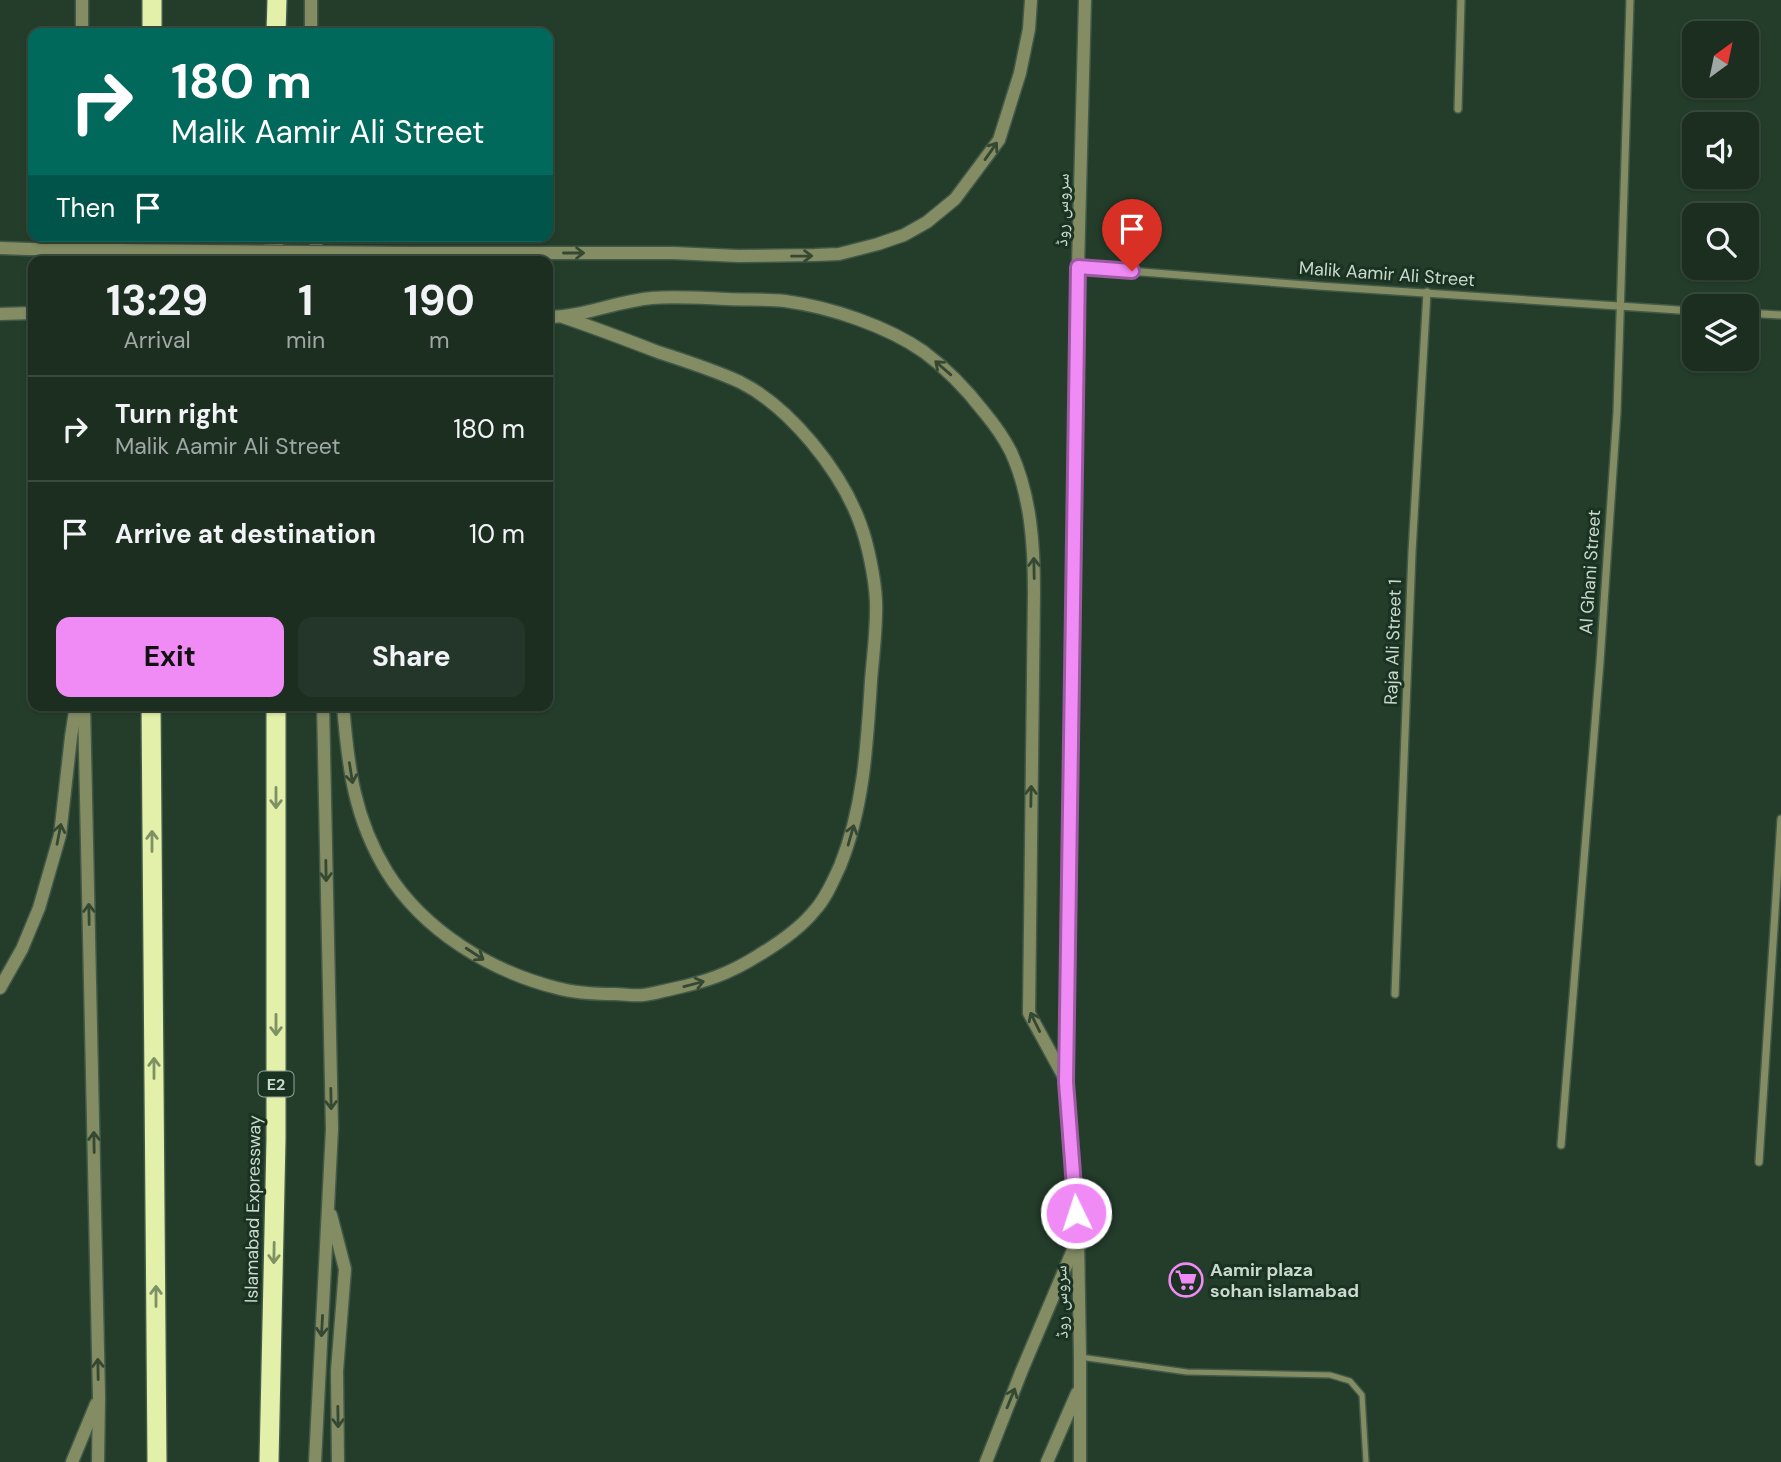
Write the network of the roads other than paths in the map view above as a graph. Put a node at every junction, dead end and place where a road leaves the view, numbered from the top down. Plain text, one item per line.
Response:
1 (82, 0) edge
2 (152, 0) edge
3 (277, 0) edge
4 (311, 0) edge
5 (1031, 0) edge
6 (1085, 0) edge
7 (1461, 0) edge
8 (1630, 0) edge
9 (82, 28) edge
10 (152, 28) edge
11 (276, 28) edge
12 (312, 28) edge
13 (1458, 108) dead end
14 (0, 248) edge
15 (1078, 267) junction
16 (1427, 292) junction
17 (1622, 307) junction
18 (1682, 310) edge
19 (3, 313) edge
20 (28, 313) edge
21 (1759, 314) edge
22 (1781, 315) edge
23 (553, 317) edge
24 (563, 317) junction
25 (75, 711) edge
26 (84, 711) edge
27 (151, 711) edge
28 (276, 711) edge
29 (323, 711) edge
30 (344, 711) edge
31 (1781, 819) edge
32 (0, 988) edge
33 (1395, 994) dead end
34 (1066, 1082) junction
35 (1561, 1145) dead end
36 (1759, 1161) dead end
37 (328, 1205) junction
38 (1077, 1239) junction
39 (1080, 1357) junction
40 (1080, 1386) junction
41 (99, 1396) junction
42 (72, 1462) edge
43 (98, 1462) edge
44 (158, 1462) edge
45 (269, 1462) edge
46 (315, 1462) edge
47 (338, 1462) edge
48 (986, 1462) edge
49 (1047, 1462) edge
50 (1080, 1462) edge
51 (1366, 1462) edge

1 - 9 street
2 - 10 highway
3 - 11 highway
4 - 12 street
14 -> 5 street, bridge
6 - 15 street, سروس روڈ
7 - 13 street
8 - 17 street, Al Ghani Street
15 - 16 street, Malik Aamir Ali Street
15 - 34 street, سروس روڈ
16 - 17 street, Malik Aamir Ali Street
16 - 33 street, Raja Ali Street 1
17 - 18 street, Malik Aamir Ali Street
17 - 35 street, Al Ghani Street
19 - 20 street
21 - 22 street
23 - 24 street
30 -> 24 street
34 -> 24 street
32 -> 25 street
41 -> 26 street
44 -> 27 highway
28 -> 45 highway, Islamabad Expressway / E2
29 -> 37 street
31 - 36 street
34 - 38 street, سروس روڈ
37 -> 46 street
37 -> 47 street
38 - 39 street, سروس روڈ
48 -> 38 street
39 - 40 street, سروس روڈ
39 - 51 lane
40 - 49 street, سروس روڈ
40 - 50 street, سروس روڈ
41 - 42 street
41 - 43 street

